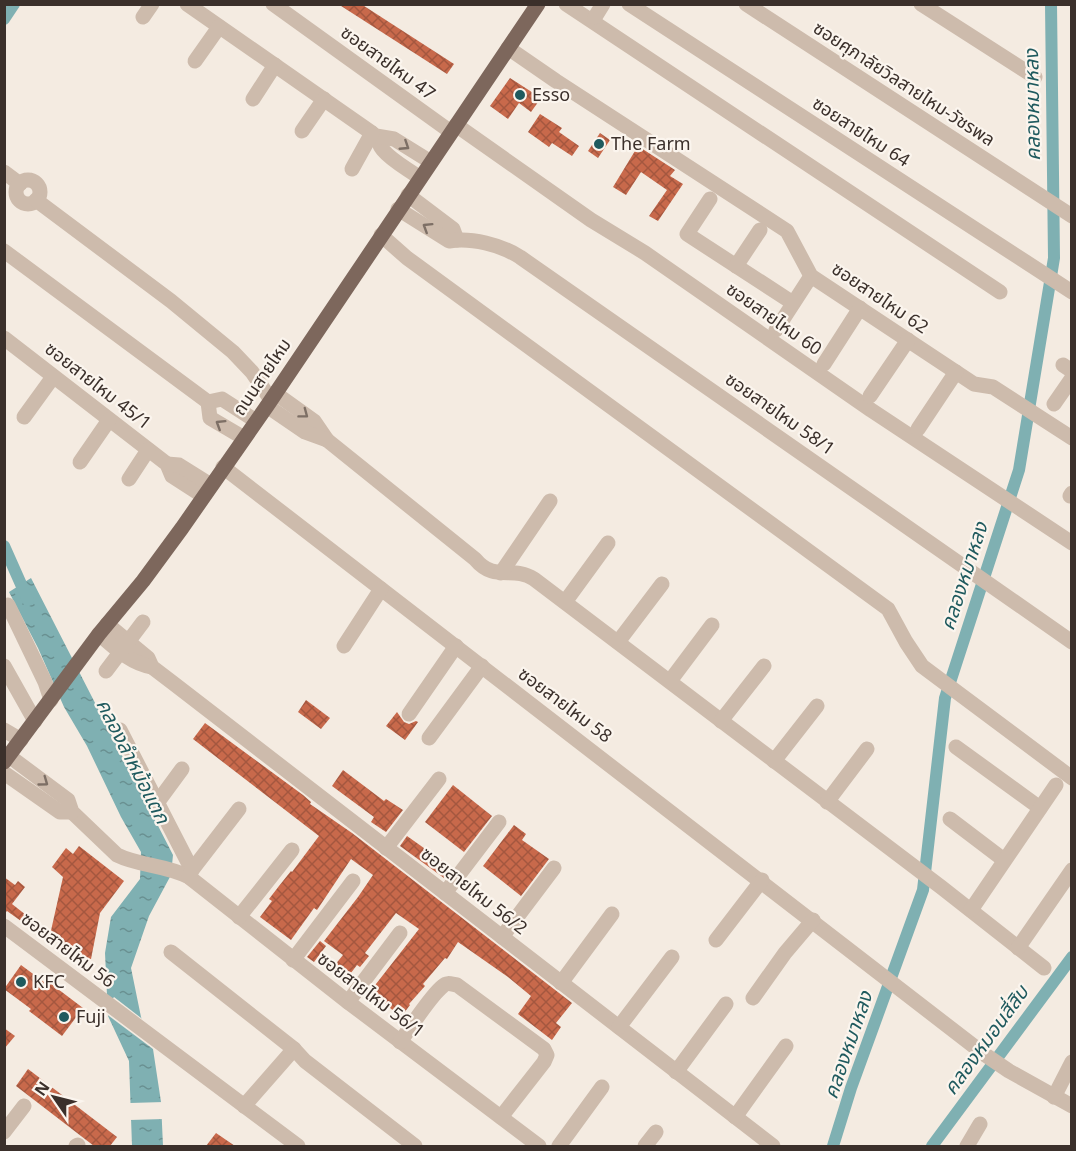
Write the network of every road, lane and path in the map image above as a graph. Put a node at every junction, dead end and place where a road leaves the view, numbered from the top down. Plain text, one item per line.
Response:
1 (187, 4) edge
2 (273, 4) edge
3 (538, 4) edge
4 (566, 4) edge
5 (629, 4) edge
6 (746, 4) edge
7 (921, 4) edge
8 (219, 27) junction
9 (508, 48) junction
10 (195, 61) dead end
11 (275, 66) junction
12 (1035, 77) dead end
13 (253, 99) dead end
14 (324, 99) junction
15 (453, 129) junction
16 (302, 131) dead end
17 (374, 135) junction
18 (431, 162) junction
19 (352, 169) dead end
20 (4, 172) edge
21 (420, 178) junction
22 (408, 195) junction
23 (710, 199) dead end
24 (398, 209) junction
25 (1071, 216) edge
26 (760, 230) dead end
27 (381, 235) junction
28 (457, 240) junction
29 (4, 251) edge
30 (736, 266) junction
31 (811, 276) junction
32 (1069, 291) edge
33 (1000, 292) dead end
34 (793, 303) junction
35 (860, 308) junction
36 (776, 330) dead end
37 (4, 338) edge
38 (908, 340) junction
39 (824, 364) dead end
40 (1068, 371) edge
41 (956, 372) junction
42 (53, 377) junction
43 (870, 396) dead end
44 (271, 399) junction
45 (208, 402) junction
46 (1054, 404) dead end
47 (24, 417) dead end
48 (109, 420) junction
49 (256, 421) junction
50 (918, 429) dead end
51 (244, 438) junction
52 (1071, 438) edge
53 (148, 450) junction
54 (80, 462) dead end
55 (223, 467) junction
56 (129, 479) dead end
57 (207, 490) junction
58 (550, 501) dead end
59 (608, 543) dead end
60 (1071, 543) edge
61 (506, 570) junction
62 (662, 584) dead end
63 (381, 589) junction
64 (565, 603) junction
65 (8, 605) dead end
66 (144, 622) dead end
67 (712, 625) dead end
68 (103, 629) junction
69 (618, 642) junction
70 (1071, 642) edge
71 (344, 646) dead end
72 (456, 646) junction
73 (125, 647) junction
74 (4, 666) edge
75 (482, 666) junction
76 (764, 666) dead end
77 (106, 671) dead end
78 (670, 681) junction
79 (53, 698) junction
80 (817, 706) dead end
81 (409, 714) dead end
82 (35, 721) junction
83 (721, 721) junction
84 (4, 730) edge
85 (120, 730) dead end
86 (429, 738) dead end
87 (21, 741) junction
88 (956, 747) dead end
89 (867, 749) dead end
90 (7, 759) edge
91 (774, 761) junction
92 (182, 769) dead end
93 (4, 773) edge
94 (439, 778) dead end
95 (1071, 778) edge
96 (1056, 784) dead end
97 (827, 802) junction
98 (157, 803) junction
99 (1040, 808) junction
100 (239, 809) dead end
101 (72, 812) junction
102 (950, 819) dead end
103 (499, 822) dead end
104 (386, 848) junction
105 (292, 850) dead end
106 (1004, 860) junction
107 (554, 868) dead end
108 (1071, 870) edge
109 (187, 873) junction
110 (762, 880) junction
111 (352, 882) dead end
112 (445, 893) junction
113 (970, 910) junction
114 (612, 914) dead end
115 (239, 917) junction
116 (813, 920) junction
117 (4, 926) edge
118 (400, 933) dead end
119 (502, 938) junction
120 (716, 940) dead end
121 (1018, 948) junction
122 (171, 952) dead end
123 (672, 957) dead end
124 (293, 960) junction
125 (1044, 968) dead end
126 (561, 983) junction
127 (753, 998) dead end
128 (348, 1002) junction
129 (726, 1004) dead end
130 (619, 1027) junction
131 (400, 1042) junction
132 (786, 1046) dead end
133 (294, 1049) junction
134 (1071, 1062) edge
135 (676, 1072) junction
136 (602, 1087) dead end
137 (1054, 1097) junction
138 (24, 1106) dead end
139 (244, 1106) junction
140 (1071, 1106) edge
141 (501, 1117) junction
142 (735, 1117) junction
143 (980, 1124) dead end
144 (4, 1131) edge
145 (656, 1132) dead end
146 (298, 1146) edge
147 (415, 1146) edge
148 (539, 1146) edge
149 (559, 1146) edge
150 (645, 1146) edge
151 (773, 1146) edge
152 (967, 1146) edge

1 - 8 street
2 - 15 street, ซอยสายไหม 47
3 - 9 main road, ถนนสายไหม
4 - 33 street
5 - 32 street, ซอยสายไหม 64
6 - 25 street, ซอยศุภาลัยวิลสายไหม-วัชรพล
7 - 12 street
8 - 10 street
8 - 11 street
9 - 15 main road, ถนนสายไหม
9 - 31 street, ซอยสายไหม 62
11 - 13 street
11 - 14 street
14 - 16 street
14 - 17 street
15 - 18 main road, ถนนสายไหม
15 - 60 street, ซอยสายไหม 60
17 -> 18 street
17 - 19 street
17 - 21 street
18 - 21 main road, ถนนสายไหม
20 - 44 street
21 - 22 main road, ถนนสายไหม
22 - 24 main road, ถนนสายไหม
22 - 28 street
23 - 30 street
24 - 27 main road, ถนนสายไหม
28 -> 24 street, ซอยสายไหม 58/1
26 - 30 street
27 - 44 main road, ถนนสายไหม
27 - 95 street
28 - 70 street, ซอยสายไหม 58/1
29 - 45 street
30 - 34 street
31 - 34 street
31 - 35 street, ซอยสายไหม 62
34 - 36 street
35 - 38 street, ซอยสายไหม 62
35 - 39 street
37 - 42 street, ซอยสายไหม 45/1
38 - 41 street, ซอยสายไหม 62
38 - 43 street
40 - 46 street
41 - 50 street
41 - 52 street, ซอยสายไหม 62
42 - 47 street
42 - 48 street, ซอยสายไหม 45/1
44 - 49 main road, ถนนสายไหม
44 - 61 street
45 - 49 street
51 -> 45 street
48 - 53 street, ซอยสายไหม 45/1
48 - 54 street
49 - 51 main road, ถนนสายไหม
51 - 55 main road, ถนนสายไหม
53 - 56 street
53 - 57 street, ซอยสายไหม 45/1
55 - 57 main road, ถนนสายไหม
55 - 63 street, ซอยสายไหม 58
57 - 68 main road, ถนนสายไหม
58 - 61 street
59 - 64 street
61 - 64 street
62 - 69 street
63 - 71 street
63 - 72 street, ซอยสายไหม 58
64 - 69 street
65 - 79 street
66 - 73 street
67 - 78 street
68 - 73 street, ซอยสายไหม 56/2
68 - 79 main road, ถนนสายไหม
69 - 78 street
72 - 75 street, ซอยสายไหม 58
72 - 81 street
73 - 77 street
73 - 104 street, ซอยสายไหม 56/2
74 - 82 street
75 - 86 street
75 - 110 street, ซอยสายไหม 58
76 - 83 street
78 - 83 street
79 - 82 main road, ถนนสายไหม
80 - 91 street
82 - 87 main road, ถนนสายไหม
83 - 91 street
84 - 87 street
85 - 98 street
87 - 90 main road, ถนนสายไหม
88 - 99 street
89 - 97 street
90 -> 101 street
91 - 97 street
92 - 98 street
93 - 101 street
94 - 104 street
96 - 99 street
97 - 113 street
98 - 109 street
99 - 106 street
100 - 109 street
101 - 109 street
102 - 106 street
103 - 112 street
104 - 112 street, ซอยสายไหม 56/2
105 - 115 street
106 - 113 street
107 - 119 street
108 - 121 street
109 - 115 street, ซอยสายไหม 56/1
110 - 116 street, ซอยสายไหม 58
110 - 120 street
111 - 124 street
112 - 119 street, ซอยสายไหม 56/2
113 - 121 street
114 - 126 street
115 - 124 street, ซอยสายไหม 56/1
116 - 127 street
116 - 137 street, ซอยสายไหม 58
117 - 139 street, ซอยสายไหม 56
118 - 128 street
119 - 126 street, ซอยสายไหม 56/2
121 - 125 street
122 - 133 street
123 - 130 street
124 - 128 street, ซอยสายไหม 56/1
126 - 130 street, ซอยสายไหม 56/2
128 - 131 street, ซอยสายไหม 56/1
129 - 135 street
130 - 135 street, ซอยสายไหม 56/2
131 - 141 street, ซอยสายไหม 56/1
131 - 141 street
132 - 142 street
133 - 139 street
133 - 147 street
134 - 137 street
135 - 142 street, ซอยสายไหม 56/2
136 - 149 street
137 - 140 street, ซอยสายไหม 58
138 - 144 street
139 - 146 street, ซอยสายไหม 56
141 - 148 street, ซอยสายไหม 56/1
142 - 151 street, ซอยสายไหม 56/2
143 - 152 street
145 - 150 street

